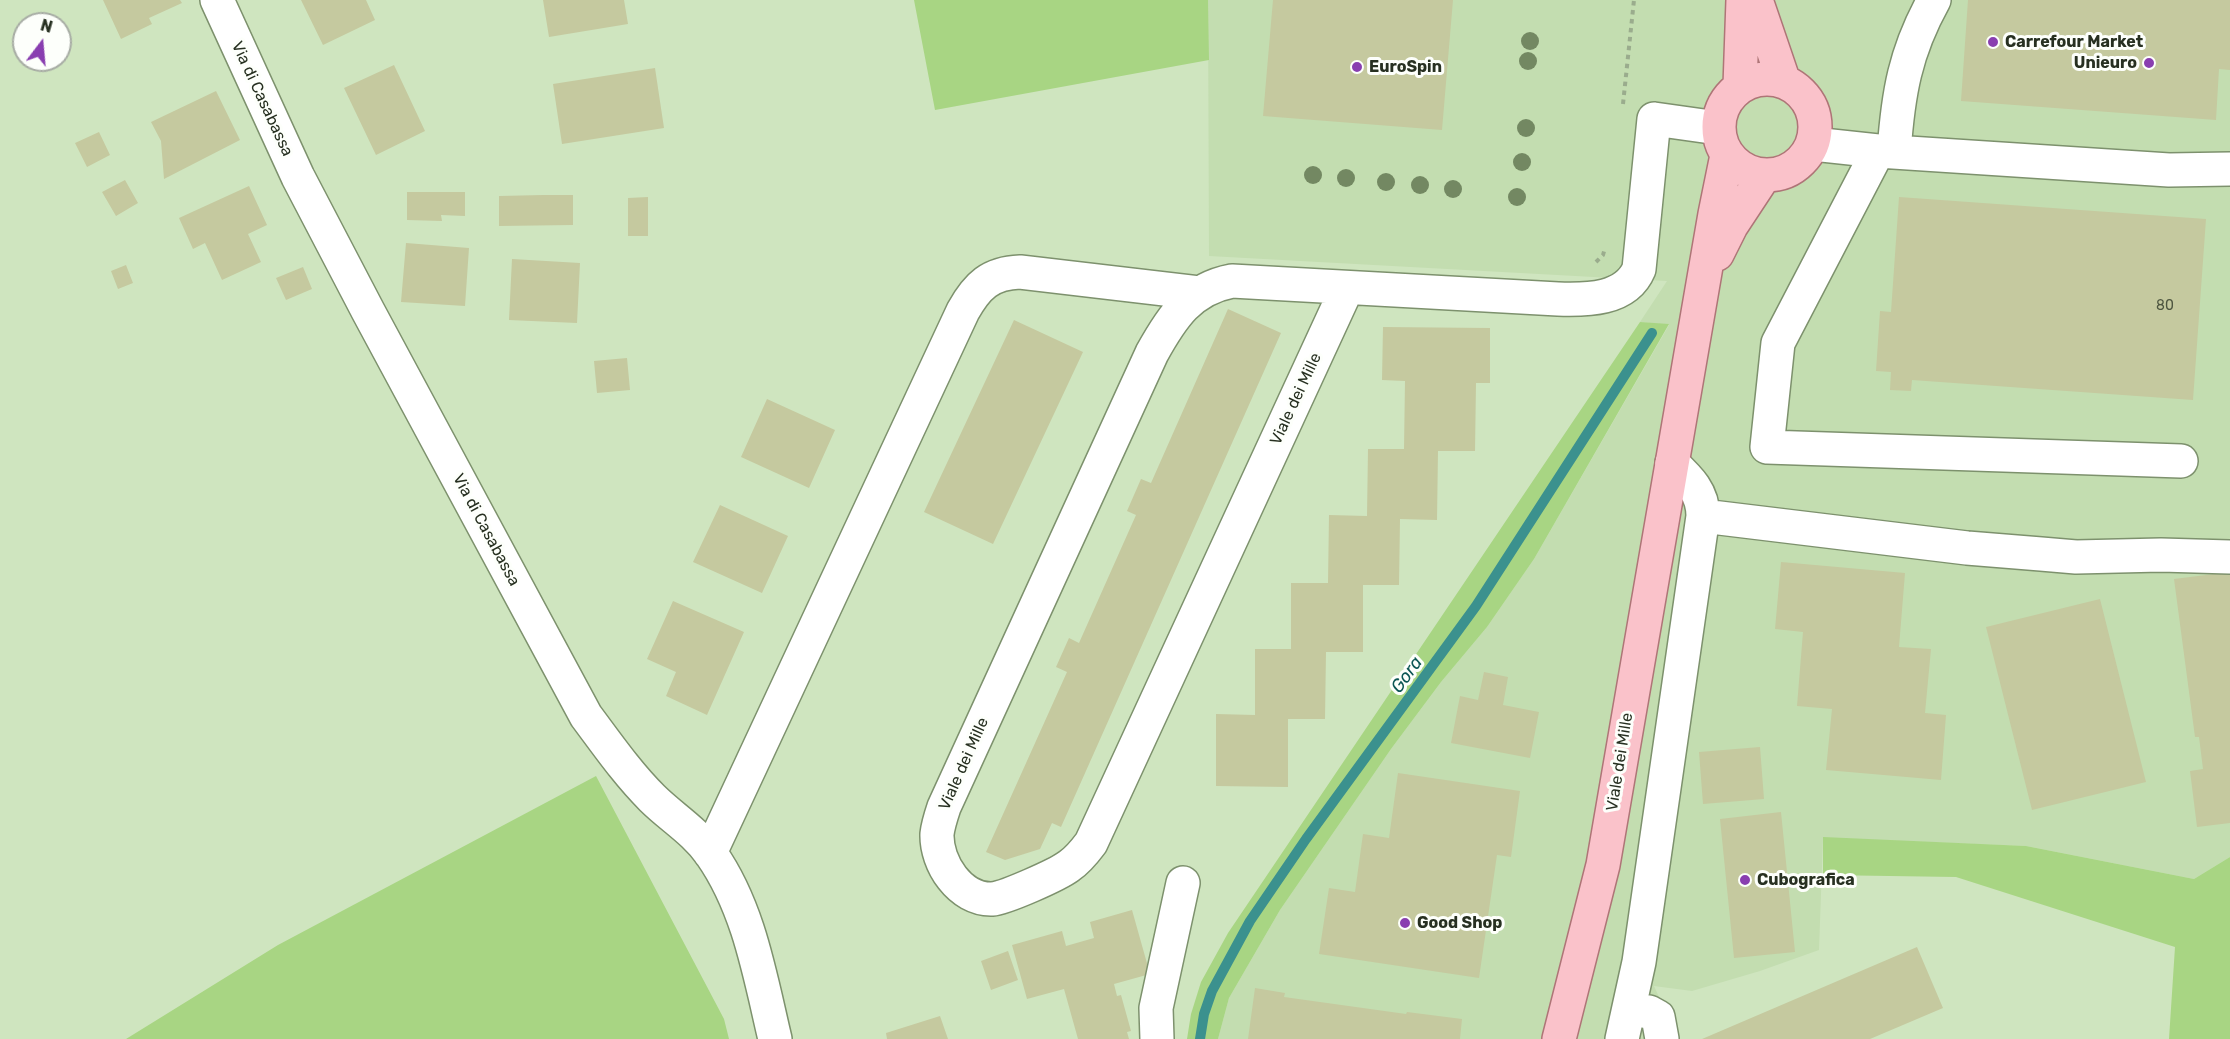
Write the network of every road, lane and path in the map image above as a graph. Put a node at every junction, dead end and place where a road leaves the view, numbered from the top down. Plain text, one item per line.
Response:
1 (217, 0) edge
2 (1634, 0) edge
3 (1743, 0) edge
4 (1756, 0) edge
5 (1934, 0) edge
6 (1784, 82) junction
7 (1625, 86) dead end
8 (1740, 86) junction
9 (1722, 141) junction
10 (1813, 144) junction
11 (1886, 152) junction
12 (2230, 169) edge
13 (1764, 176) junction
14 (1606, 242) dead end
15 (1588, 266) dead end
16 (1347, 288) junction
17 (1199, 293) junction
18 (1701, 304) junction
19 (2181, 461) dead end
20 (1672, 463) junction
21 (1703, 516) junction
22 (2230, 557) edge
23 (710, 853) junction
24 (1184, 882) dead end
25 (1626, 1024) edge
26 (775, 1039) edge
27 (1157, 1039) edge
28 (1559, 1039) edge
29 (1662, 1039) edge

1 - 23 street, Via di Casabassa
2 - 7 path
3 - 8 main road
4 - 6 main road
5 - 11 street
6 - 8 main road
6 - 10 main road
8 - 9 main road
9 - 13 main road
9 - 16 street, Viale dei Mille
9 - 18 main road
10 - 11 street
10 - 13 main road
11 - 12 street
11 - 19 street
13 - 18 main road
14 - 15 path
16 - 17 street, Viale dei Mille
16 - 17 street, Viale dei Mille
17 - 23 street
18 - 20 main road, Viale dei Mille
20 - 21 street
20 - 28 main road, Viale dei Mille
21 - 22 street
21 - 25 street
23 - 26 street, Via di Casabassa
24 - 27 street
25 - 29 street

